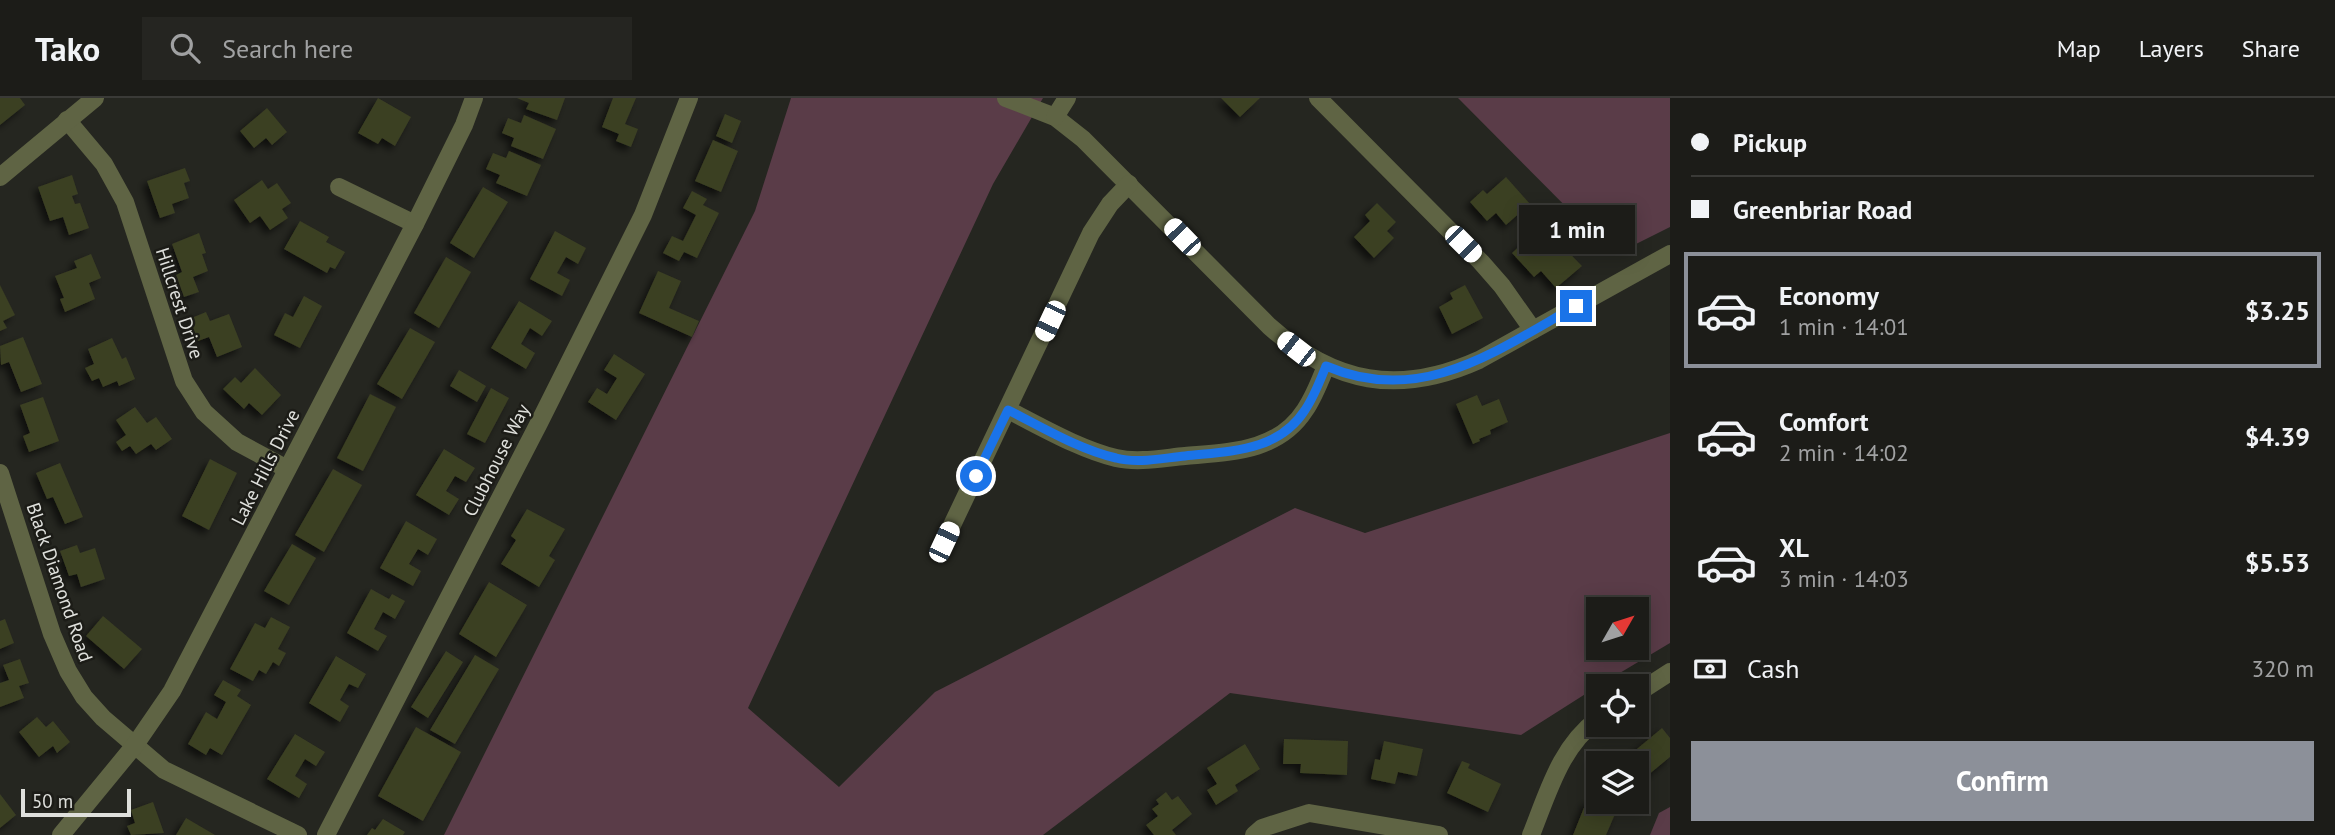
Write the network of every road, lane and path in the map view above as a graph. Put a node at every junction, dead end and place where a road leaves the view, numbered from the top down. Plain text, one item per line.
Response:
1 (94, 98) edge
2 (474, 98) edge
3 (689, 98) edge
4 (1006, 98) edge
5 (1067, 98) edge
6 (1318, 98) edge
7 (1055, 117) junction
8 (68, 120) junction
9 (0, 177) edge
10 (1129, 184) junction
11 (339, 187) dead end
12 (415, 224) junction
13 (1670, 254) edge
14 (1533, 330) junction
15 (1326, 366) junction
16 (1008, 410) junction
17 (287, 469) junction
18 (0, 473) edge
19 (944, 542) dead end
20 (1670, 672) edge
21 (1649, 686) edge
22 (1586, 731) edge
23 (135, 745) junction
24 (61, 835) edge
25 (298, 835) edge
26 (326, 835) edge
27 (1255, 835) edge
28 (1439, 835) edge
29 (1531, 835) edge

1 - 8 street
2 - 12 street, Lake Hills Drive
3 - 26 street, Clubhouse Way
4 - 7 street
5 - 7 street
6 - 14 street
7 - 10 street
8 - 9 street
8 - 17 street, Hillcrest Drive
10 - 15 street
10 - 16 street
11 - 12 street
12 - 17 street, Lake Hills Drive
13 - 14 street
14 - 15 street
15 - 16 street
16 - 19 street
17 - 23 street, Lake Hills Drive
18 - 23 street, Black Diamond Road
20 - 21 street
22 - 29 street
23 - 24 street, Lake Hills Drive
23 - 25 street, Black Diamond Road
27 - 28 street

